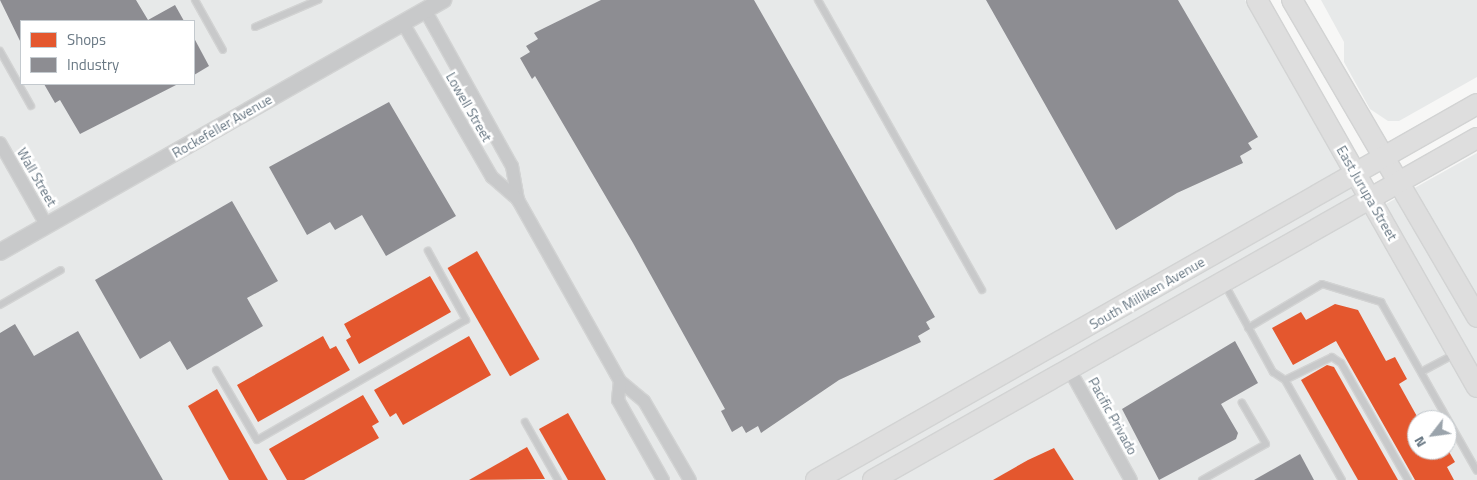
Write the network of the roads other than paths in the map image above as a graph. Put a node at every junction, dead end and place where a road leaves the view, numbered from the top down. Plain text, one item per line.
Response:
1 (195, 0) edge
2 (318, 0) edge
3 (443, 0) edge
4 (818, 0) edge
5 (1257, 0) edge
6 (1292, 0) edge
7 (425, 10) junction
8 (403, 23) junction
9 (255, 27) dead end
10 (224, 50) dead end
11 (0, 51) edge
12 (1477, 104) edge
13 (31, 106) dead end
14 (1477, 138) edge
15 (0, 143) edge
16 (1385, 156) junction
17 (1356, 172) junction
18 (1401, 182) junction
19 (1371, 199) junction
20 (518, 200) junction
21 (47, 226) junction
22 (428, 251) dead end
23 (0, 252) edge
24 (62, 270) dead end
25 (1224, 281) junction
26 (982, 290) dead end
27 (0, 305) edge
28 (1475, 307) edge
29 (1248, 328) junction
30 (1457, 352) junction
31 (1068, 367) junction
32 (216, 370) dead end
33 (1421, 372) junction
34 (1285, 380) junction
35 (620, 381) junction
36 (1477, 386) edge
37 (1242, 402) dead end
38 (524, 422) dead end
39 (1477, 471) edge
40 (558, 480) edge
41 (663, 480) edge
42 (690, 480) edge
43 (816, 480) edge
44 (873, 480) edge
45 (1131, 480) edge
46 (1202, 480) edge
47 (1342, 480) edge
48 (1408, 480) edge

1 - 10 lane
2 - 9 lane
3 - 7 street, Rockefeller Avenue
4 - 26 lane
5 - 17 main road, East Jurupa Street
6 - 16 main road
7 - 8 street, Rockefeller Avenue
7 - 20 street, Lowell Street
8 - 20 street, Lowell Street
8 - 21 street, Rockefeller Avenue
11 - 13 lane
12 - 16 main road, South Milliken Avenue
14 - 18 main road, South Milliken Avenue
15 - 21 street, Wall Street
16 - 17 main road, South Milliken Avenue
16 - 18 main road
17 - 19 main road, East Jurupa Street
17 - 43 main road, South Milliken Avenue
18 - 19 main road, South Milliken Avenue
18 - 28 main road
19 - 25 main road, South Milliken Avenue
19 - 30 main road, East Jurupa Street
20 - 35 street, Lowell Street
21 - 23 street, Rockefeller Avenue
22 - 32 lane
24 - 27 lane
25 - 29 lane
25 - 31 main road, South Milliken Avenue
29 - 33 lane
29 - 34 lane
30 - 33 lane
30 - 36 main road, East Jurupa Street
31 - 44 main road, South Milliken Avenue
31 - 45 street, Pacific Privado
33 - 39 lane
34 - 47 lane
34 - 48 lane
35 - 41 street, Lowell Street
35 - 42 street, Lowell Street
37 - 46 lane
38 - 40 lane

